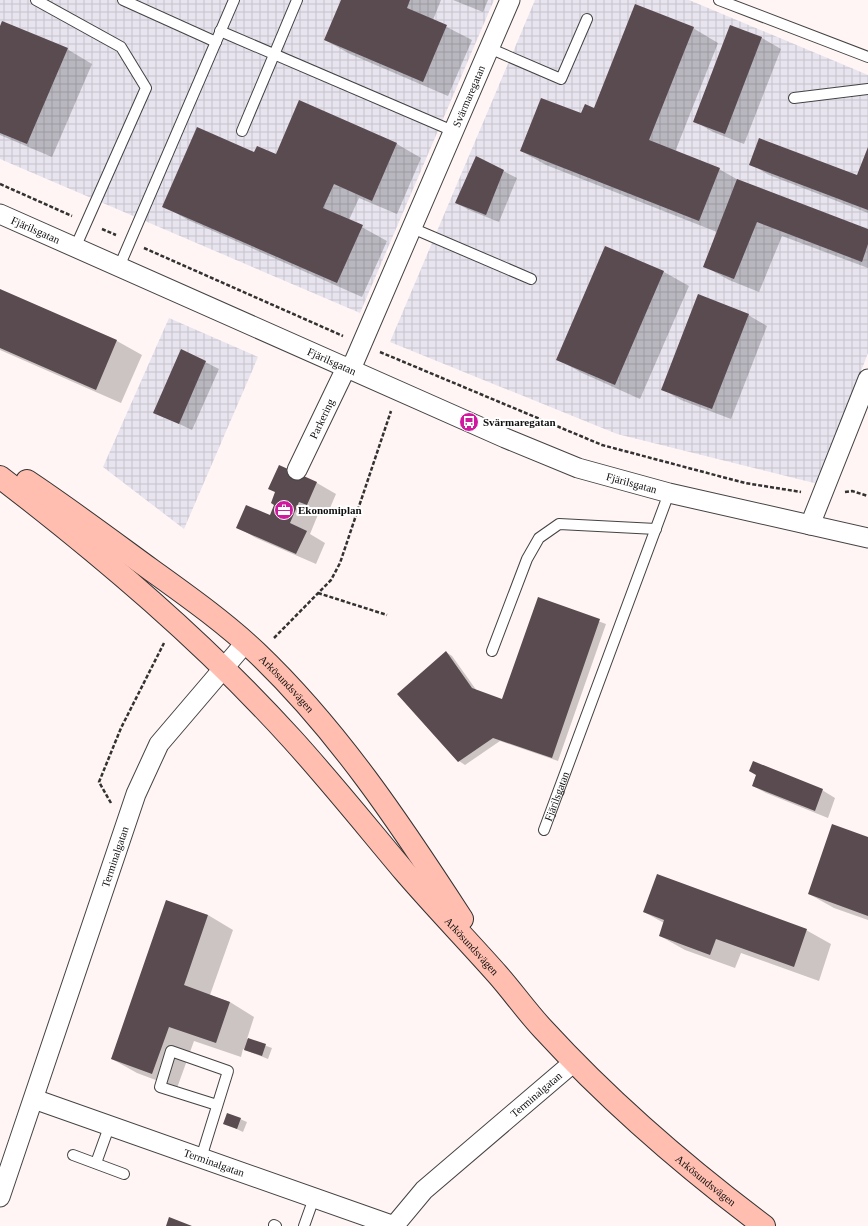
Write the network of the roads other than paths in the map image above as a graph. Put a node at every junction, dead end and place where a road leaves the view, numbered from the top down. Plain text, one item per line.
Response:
1 (36, 0) edge
2 (123, 0) edge
3 (234, 0) edge
4 (297, 0) edge
5 (510, 0) edge
6 (719, 0) edge
7 (587, 19) dead end
8 (220, 32) junction
9 (216, 42) junction
10 (489, 48) junction
11 (274, 55) junction
12 (868, 57) edge
13 (868, 89) edge
14 (794, 98) dead end
15 (453, 131) junction
16 (242, 132) dead end
17 (0, 214) edge
18 (412, 228) junction
19 (75, 248) junction
20 (119, 267) junction
21 (531, 279) dead end
22 (349, 368) junction
23 (868, 379) edge
24 (0, 462) edge
25 (297, 470) dead end
26 (0, 477) edge
27 (669, 493) junction
28 (810, 525) junction
29 (656, 529) junction
30 (868, 538) edge
31 (251, 648) junction
32 (492, 651) dead end
33 (224, 668) junction
34 (544, 830) dead end
35 (500, 977) junction
36 (574, 1062) junction
37 (34, 1099) junction
38 (217, 1105) junction
39 (109, 1127) junction
40 (73, 1155) dead end
41 (200, 1158) junction
42 (96, 1163) junction
43 (124, 1174) dead end
44 (1, 1189) edge
45 (314, 1198) junction
46 (304, 1226) edge
47 (394, 1226) edge
48 (764, 1226) edge

1 - 19 lane
2 - 9 lane
3 - 8 lane
4 - 11 lane
5 - 10 street, Svärmaregatan
6 - 12 lane
7 - 10 lane
8 - 9 lane
8 - 11 lane
9 - 20 lane
10 - 15 street, Svärmaregatan
11 - 15 lane
11 - 16 lane
13 - 14 lane
15 - 18 street, Svärmaregatan
17 - 19 street, Fjärilsgatan
18 - 21 lane
18 - 22 street, Svärmaregatan
19 - 20 street, Fjärilsgatan
20 - 22 street, Fjärilsgatan
22 - 25 street, Parkering
22 - 27 street, Fjärilsgatan
23 - 28 street
24 - 31 main road, Arkösundsvägen
26 - 33 main road, Arkösundsvägen
27 - 28 street, Fjärilsgatan
27 - 29 lane, Fjärilsgatan
28 - 30 street, Fjärilsgatan
29 - 32 lane
29 - 34 lane, Fjärilsgatan
31 - 33 street, Terminalgatan
31 - 35 main road, Arkösundsvägen
33 - 35 main road, Arkösundsvägen
33 - 37 street, Terminalgatan
35 - 36 main road, Arkösundsvägen
36 - 47 street, Terminalgatan
36 - 48 main road, Arkösundsvägen
37 - 39 street, Terminalgatan
37 - 44 street, Terminalgatan
38 - 38 lane
38 - 41 lane
39 - 41 street, Terminalgatan
39 - 42 lane
40 - 42 lane
41 - 45 street, Terminalgatan
42 - 43 lane
45 - 46 lane
45 - 47 street, Terminalgatan

